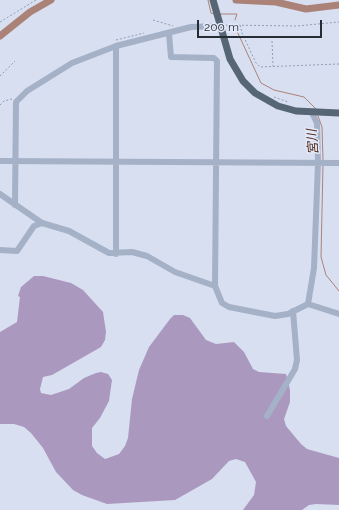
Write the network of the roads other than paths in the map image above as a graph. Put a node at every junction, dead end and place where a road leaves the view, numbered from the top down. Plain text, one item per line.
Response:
1 (213, 0) edge
2 (220, 25) junction
3 (169, 34) junction
4 (116, 46) junction
5 (313, 113) junction
6 (339, 113) edge
7 (0, 161) edge
8 (15, 161) junction
9 (115, 162) junction
10 (216, 162) junction
11 (322, 163) junction
12 (339, 163) edge
13 (0, 194) edge
14 (15, 205) junction
15 (42, 223) junction
16 (0, 250) edge
17 (116, 254) junction
18 (215, 286) junction
19 (308, 304) junction
20 (293, 311) junction
21 (339, 314) edge
22 (267, 416) dead end

1 - 2 main road
2 - 3 street
2 - 5 main road
3 - 4 street
3 - 10 street
4 - 8 street
4 - 9 street
5 - 6 main road
5 - 11 street
7 - 8 street
8 - 9 street
8 - 14 street
9 - 10 street
9 - 17 street
10 - 11 street
10 - 18 street
11 - 12 street
11 - 19 street
13 - 14 street
14 - 15 street
15 - 16 street
15 - 17 street
17 - 18 street
18 - 20 street
19 - 20 street
19 - 21 street
20 - 22 street

